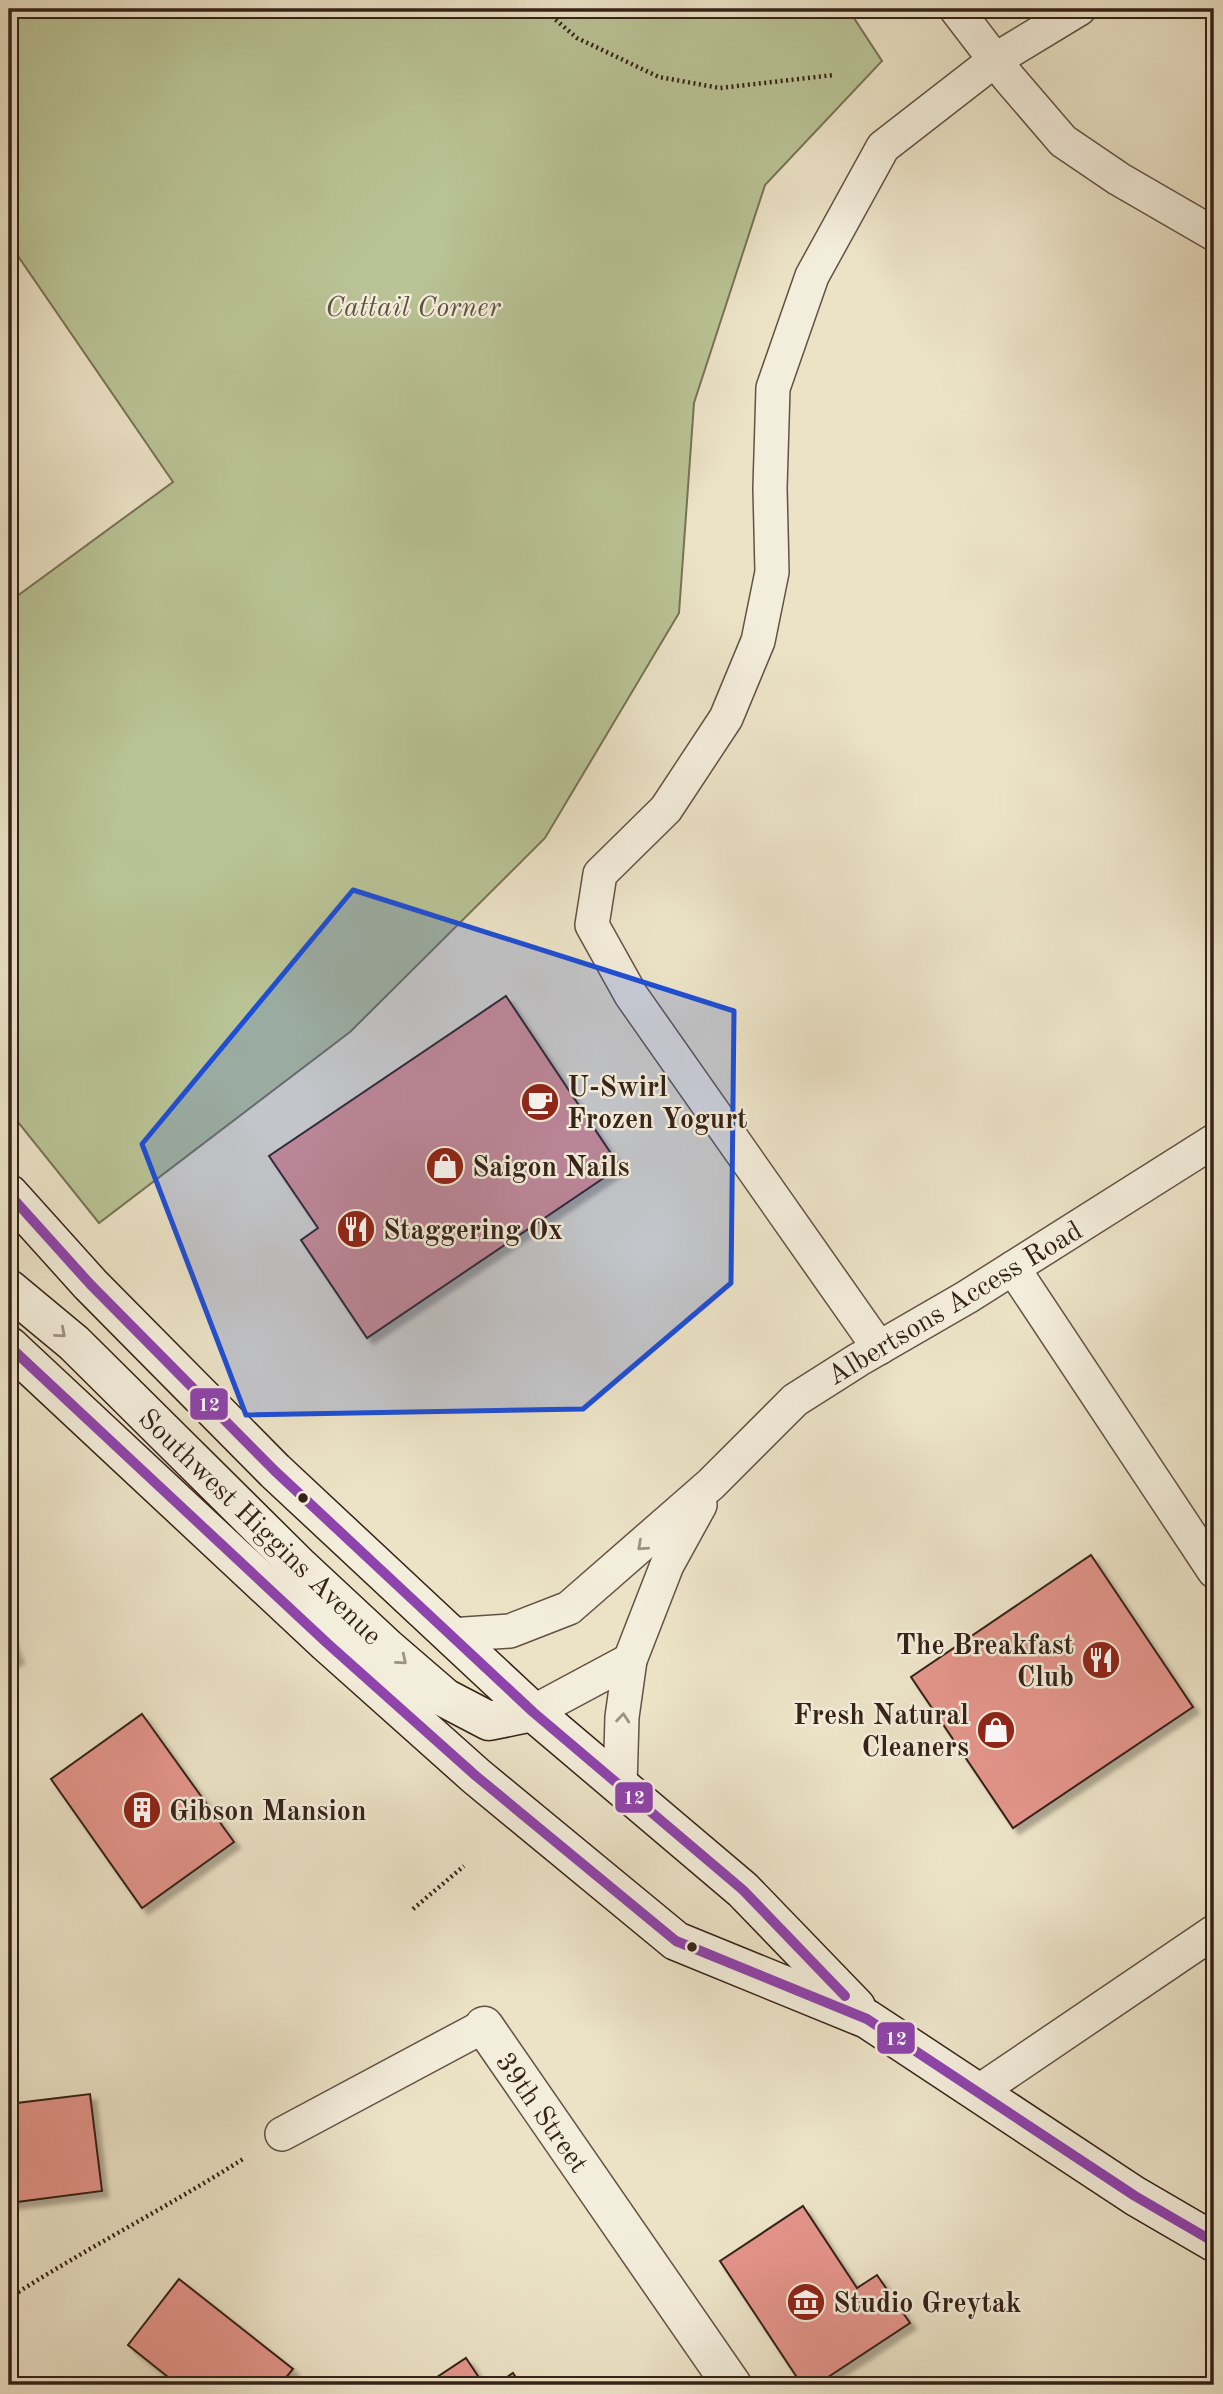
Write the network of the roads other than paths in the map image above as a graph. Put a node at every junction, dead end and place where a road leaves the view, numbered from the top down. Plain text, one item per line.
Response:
1 (956, 9) edge
2 (1079, 9) edge
3 (995, 60) junction
4 (1214, 234) edge
5 (1214, 1141) edge
6 (9, 1194) edge
7 (1013, 1268) junction
8 (9, 1289) edge
9 (9, 1346) edge
10 (879, 1348) junction
11 (711, 1485) junction
12 (1214, 1571) edge
13 (450, 1635) junction
14 (630, 1660) junction
15 (533, 1712) junction
16 (620, 1786) junction
17 (1214, 1932) edge
18 (867, 2019) junction
19 (484, 2026) joint
20 (978, 2092) junction
21 (282, 2134) road end
22 (1214, 2242) edge
23 (732, 2385) edge

1 - 3 lane
2 - 3 lane
3 - 4 lane
3 - 10 lane
5 - 7 lane, Albertsons Access Road
6 - 13 main road, Southwest Higgins Avenue
7 - 10 lane, Albertsons Access Road
7 - 12 lane
8 -> 15 main road, Southwest Higgins Avenue
9 - 18 main road, Southwest Higgins Avenue
10 - 11 lane, Albertsons Access Road
11 -> 13 lane
11 - 14 lane
13 - 15 main road, Southwest Higgins Avenue
14 - 15 lane
16 -> 14 lane
15 - 16 main road, Southwest Higgins Avenue
16 - 18 main road, Southwest Higgins Avenue
17 - 20 lane
18 - 20 main road, Southwest Higgins Avenue
19 - 21 lane, 39th Street
19 - 23 main road, 39th Street
20 - 22 main road, Southwest Higgins Avenue

